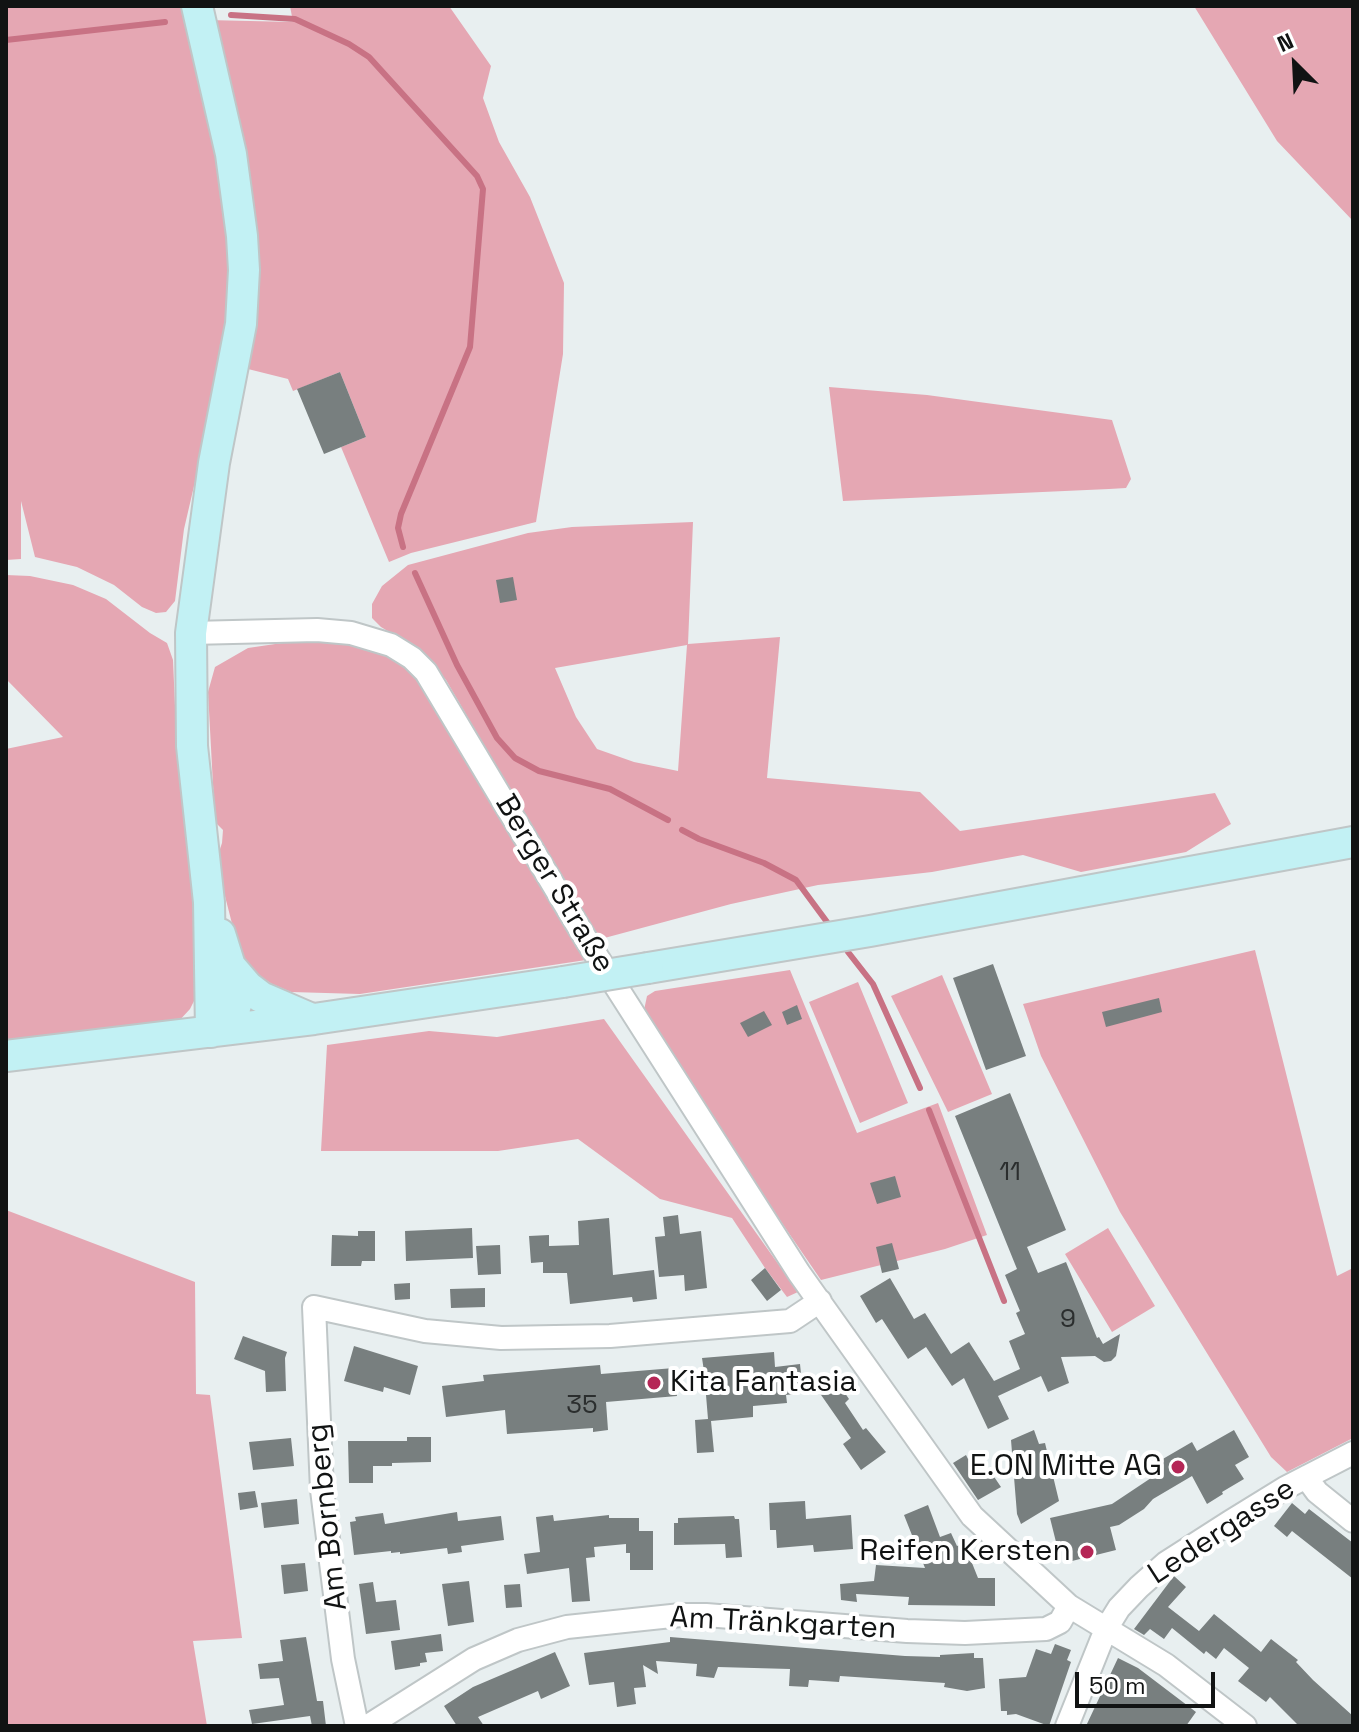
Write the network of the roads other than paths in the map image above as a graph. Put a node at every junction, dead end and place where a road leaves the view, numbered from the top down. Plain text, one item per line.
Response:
1 (197, 6) edge
2 (191, 633) junction
3 (1353, 842) edge
4 (209, 902) junction
5 (230, 966) junction
6 (314, 1019) junction
7 (211, 1032) junction
8 (6, 1056) edge
9 (820, 1301) junction
10 (1353, 1453) edge
11 (1306, 1477) junction
12 (1353, 1521) edge
13 (1069, 1606) junction
14 (1106, 1629) junction
15 (357, 1726) edge
16 (368, 1726) edge
17 (1067, 1726) edge
18 (1245, 1726) edge

1 - 2 main road
2 - 4 main road
2 - 9 street, Berger Straße
3 - 6 main road, bridge
4 - 5 main road
4 - 7 main road
5 - 6 main road
5 - 7 main road
6 - 7 main road
7 - 8 main road
9 - 13 street, Berger Straße
9 - 15 street, Am Bornberg
10 - 11 street, Ledergasse
11 - 12 street
11 - 14 street, Ledergasse
13 - 14 street, Berger Straße
13 - 16 street, Am Tränkgarten
14 - 17 street, Ledergasse
14 - 18 street, Berger Straße

